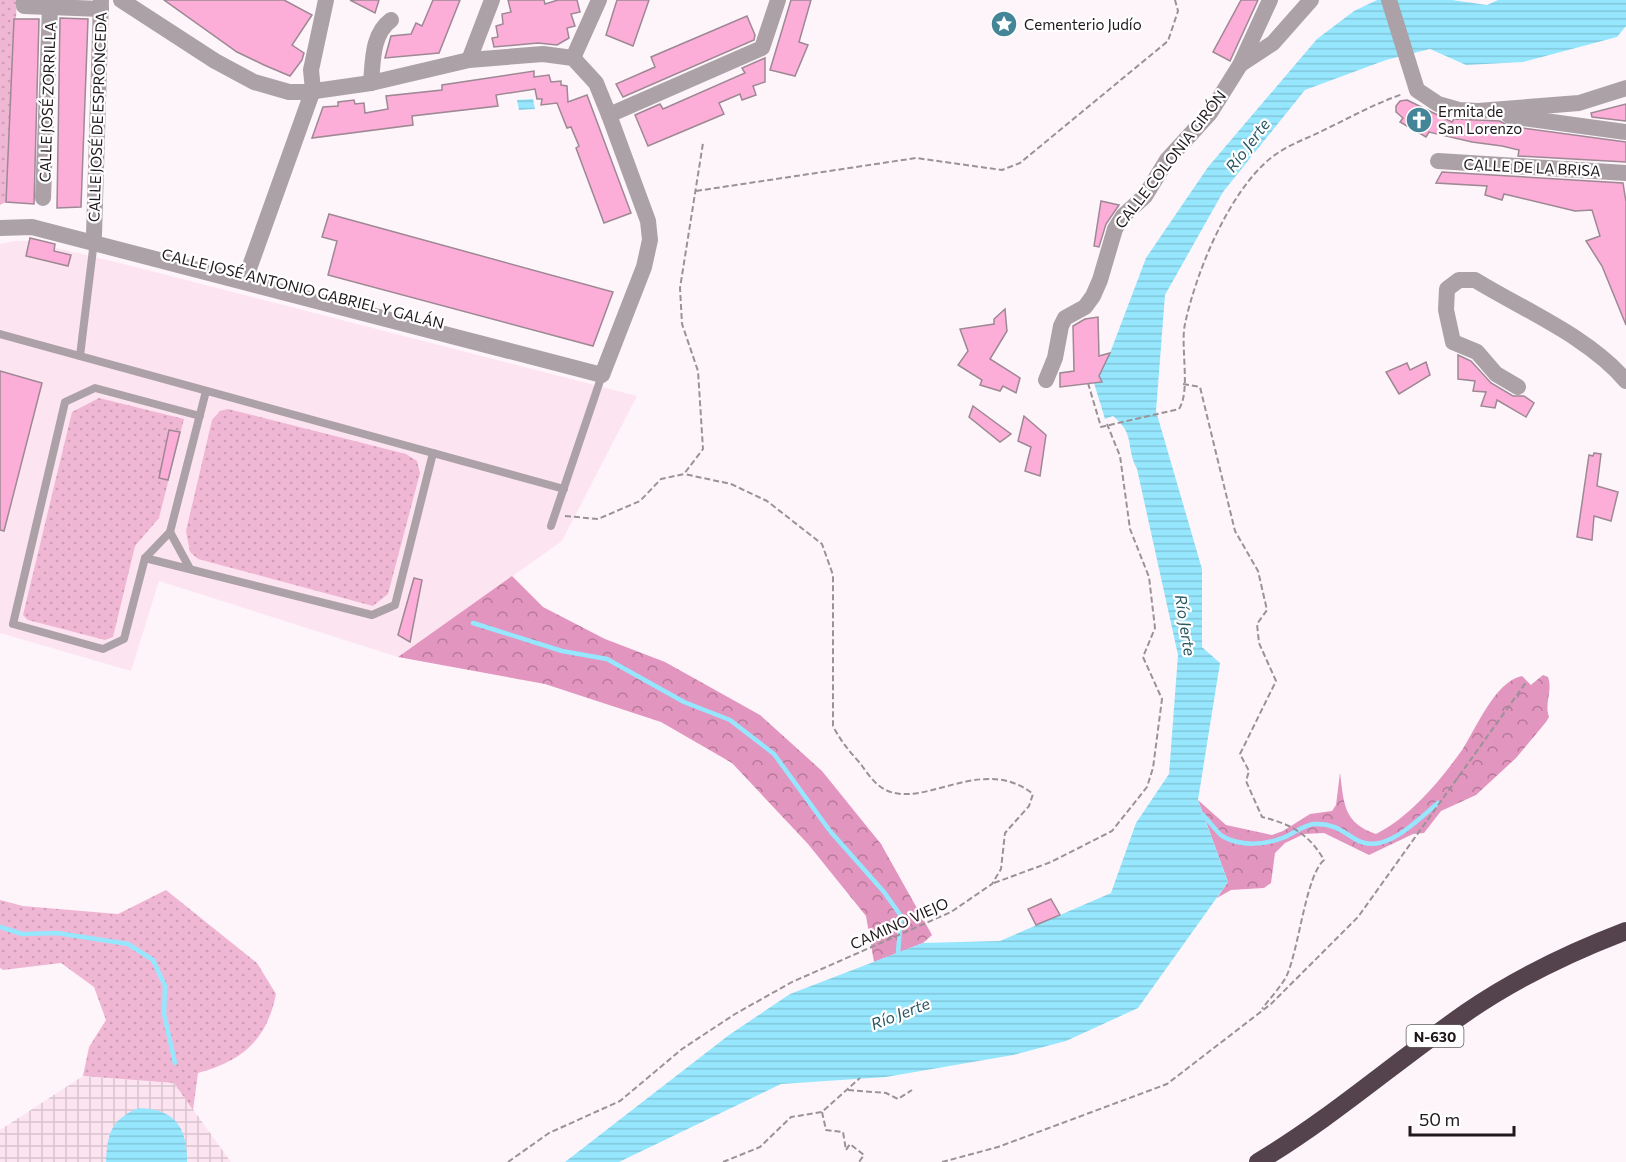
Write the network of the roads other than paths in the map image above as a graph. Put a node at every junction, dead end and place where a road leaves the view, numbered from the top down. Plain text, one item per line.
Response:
1 (24, 0) edge
2 (121, 0) edge
3 (492, 0) edge
4 (599, 0) edge
5 (778, 0) edge
6 (1270, 0) edge
7 (1311, 0) edge
8 (1389, 0) edge
9 (320, 2) edge
10 (101, 5) edge
11 (50, 7) junction
12 (391, 20) dead end
13 (573, 58) junction
14 (469, 60) junction
15 (1240, 64) junction
16 (311, 70) junction
17 (371, 83) junction
18 (1626, 88) edge
19 (314, 90) junction
20 (289, 92) junction
21 (1478, 111) junction
22 (609, 115) junction
23 (301, 124) junction
24 (1626, 132) edge
25 (1438, 161) dead end
26 (1626, 174) edge
27 (43, 198) dead end
28 (0, 220) edge
29 (0, 228) edge
30 (94, 239) junction
31 (246, 276) junction
32 (0, 334) edge
33 (80, 356) junction
34 (604, 370) junction
35 (1046, 380) dead end
36 (1626, 381) edge
37 (1518, 387) dead end
38 (207, 391) junction
39 (200, 416) junction
40 (433, 453) junction
41 (564, 489) junction
42 (551, 526) dead end
43 (170, 532) junction
44 (145, 558) junction
45 (189, 567) junction
46 (1626, 931) edge
47 (1258, 1162) edge

1 - 11 street, CALLE JOSÉ ZORRILLA
2 - 20 street
3 - 14 street
4 - 13 street
5 - 22 street
6 - 15 street, CALLE COLONIA GIRÓN
7 - 15 street
8 - 21 street
9 - 16 street
10 - 11 street, CALLE JOSÉ ZORRILLA
10 - 30 street, CALLE JOSÉ DE ESPRONCEDA
11 - 27 street, CALLE JOSÉ ZORRILLA
12 - 17 street
13 - 14 street
13 - 22 street
14 - 17 street
15 - 35 street, CALLE COLONIA GIRÓN
16 - 19 street
16 - 20 street
17 - 19 street
18 - 21 street
19 - 20 street
19 - 23 street
20 - 23 street
21 - 24 street
22 - 34 street
23 - 31 street
25 - 26 street, CALLE DE LA BRISA
28 - 30 street, CALLE JOSÉ ANTONIO GABRIEL Y GALÁN
29 - 30 street, CALLE JOSÉ ANTONIO GABRIEL Y GALÁN
30 - 31 street, CALLE JOSÉ ANTONIO GABRIEL Y GALÁN
30 - 33 lane
31 - 34 street, CALLE JOSÉ ANTONIO GABRIEL Y GALÁN
32 - 33 lane
33 - 38 lane
34 - 41 lane
36 - 37 street
38 - 39 lane
38 - 40 lane
39 - 43 lane
39 - 44 lane
40 - 41 lane
40 - 45 lane
41 - 42 lane
43 - 44 lane
43 - 45 lane
44 - 45 lane
46 - 47 highway, N-630

